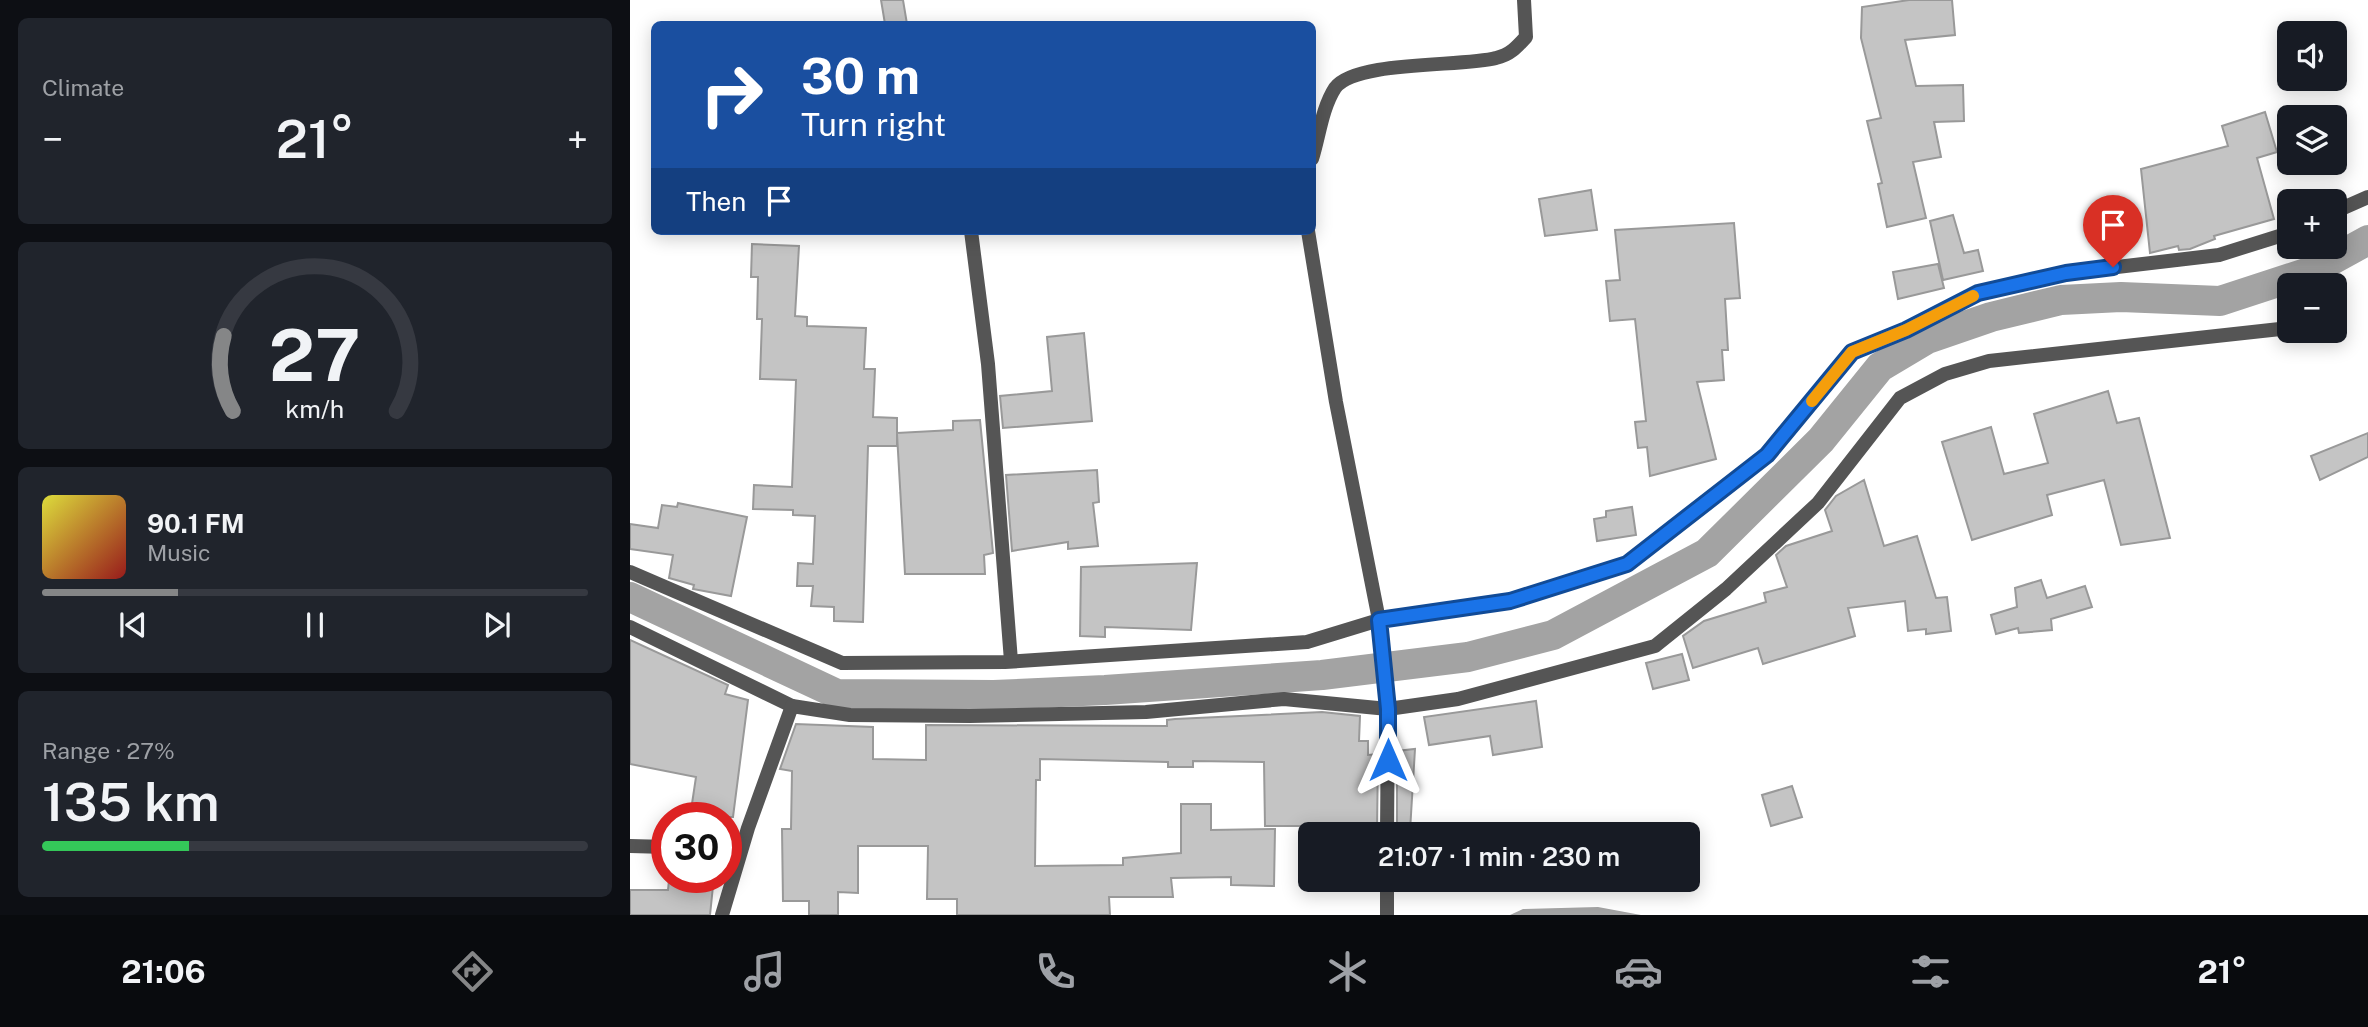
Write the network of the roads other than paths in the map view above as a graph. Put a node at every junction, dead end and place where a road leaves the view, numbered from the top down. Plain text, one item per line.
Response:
1 (1524, 0) edge
2 (1316, 145) edge
3 (2368, 197) edge
4 (2347, 206) edge
5 (972, 235) edge
6 (1309, 235) edge
7 (2277, 237) edge
8 (2277, 329) edge
9 (630, 572) edge
10 (1379, 620) junction
11 (630, 627) edge
12 (1011, 661) junction
13 (792, 706) junction
14 (1388, 709) junction
15 (1387, 822) edge
16 (742, 835) edge
17 (630, 846) edge
18 (651, 847) edge
19 (1387, 892) edge
20 (726, 893) edge
21 (722, 915) edge
22 (1387, 915) edge

1 - 2 street
3 - 4 street
5 - 12 street
6 - 10 street
7 - 10 street
8 - 14 street
9 - 12 street
10 - 12 street
10 - 14 street
11 - 13 street
13 - 14 street
13 - 16 street
14 - 15 street
17 - 18 street
19 - 22 street
20 - 21 street

